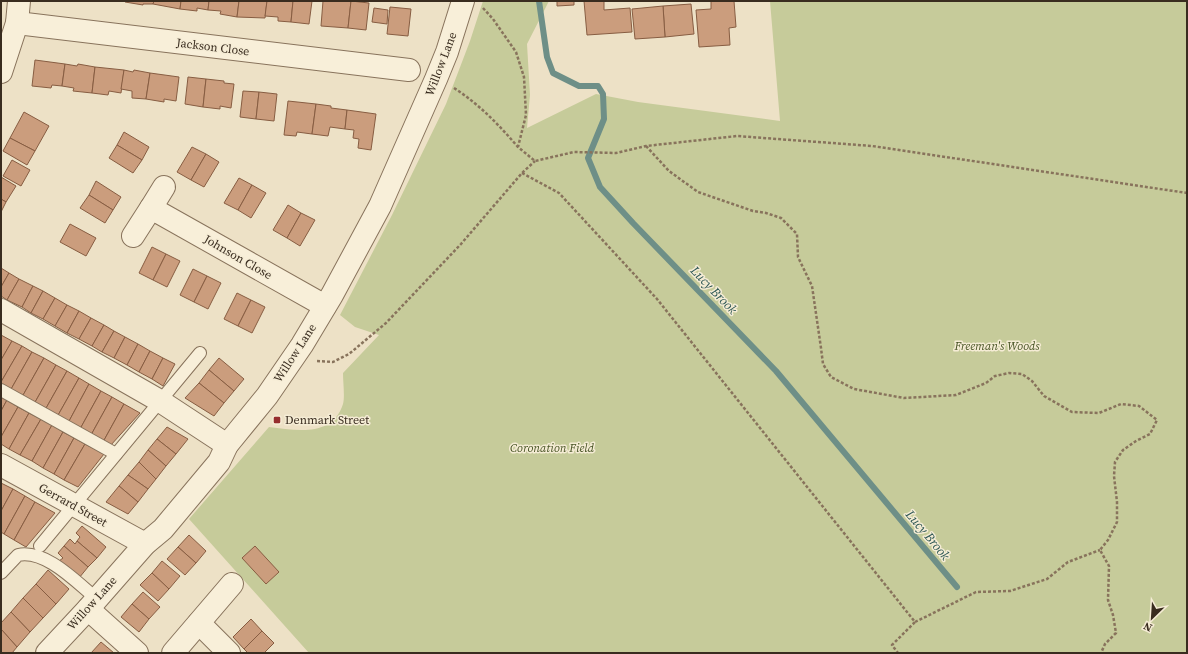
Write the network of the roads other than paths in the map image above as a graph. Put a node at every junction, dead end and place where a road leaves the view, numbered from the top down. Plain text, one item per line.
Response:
1 (19, 1) edge
2 (471, 3) edge
3 (17, 23) junction
4 (409, 70) dead end
5 (1, 72) edge
6 (164, 187) dead end
7 (151, 208) junction
8 (133, 236) dead end
9 (325, 306) junction
10 (1, 310) edge
11 (200, 353) dead end
12 (1, 390) edge
13 (160, 401) junction
14 (227, 445) junction
15 (116, 454) junction
16 (1, 465) edge
17 (74, 506) junction
18 (145, 544) junction
19 (40, 546) dead end
20 (1, 573) edge
21 (232, 584) dead end
22 (92, 604) junction
23 (199, 623) junction
24 (47, 653) edge
25 (137, 653) edge
26 (173, 653) edge
27 (229, 653) edge

1 - 3 street
2 - 9 street, Willow Lane
3 - 4 street, Jackson Close
3 - 5 street
6 - 7 street
7 - 8 street
7 - 9 street, Johnson Close
9 - 14 street, Willow Lane
10 - 13 street
11 - 13 lane
12 - 15 lane
13 - 14 street
13 - 15 lane
14 - 18 street, Willow Lane
15 - 17 lane
16 - 17 street, Gerrard Street
17 - 18 street, Gerrard Street
17 - 19 lane
18 - 22 street, Willow Lane
20 - 22 lane
21 - 23 street
22 - 24 street, Willow Lane
22 - 25 street
23 - 26 street
23 - 27 street

